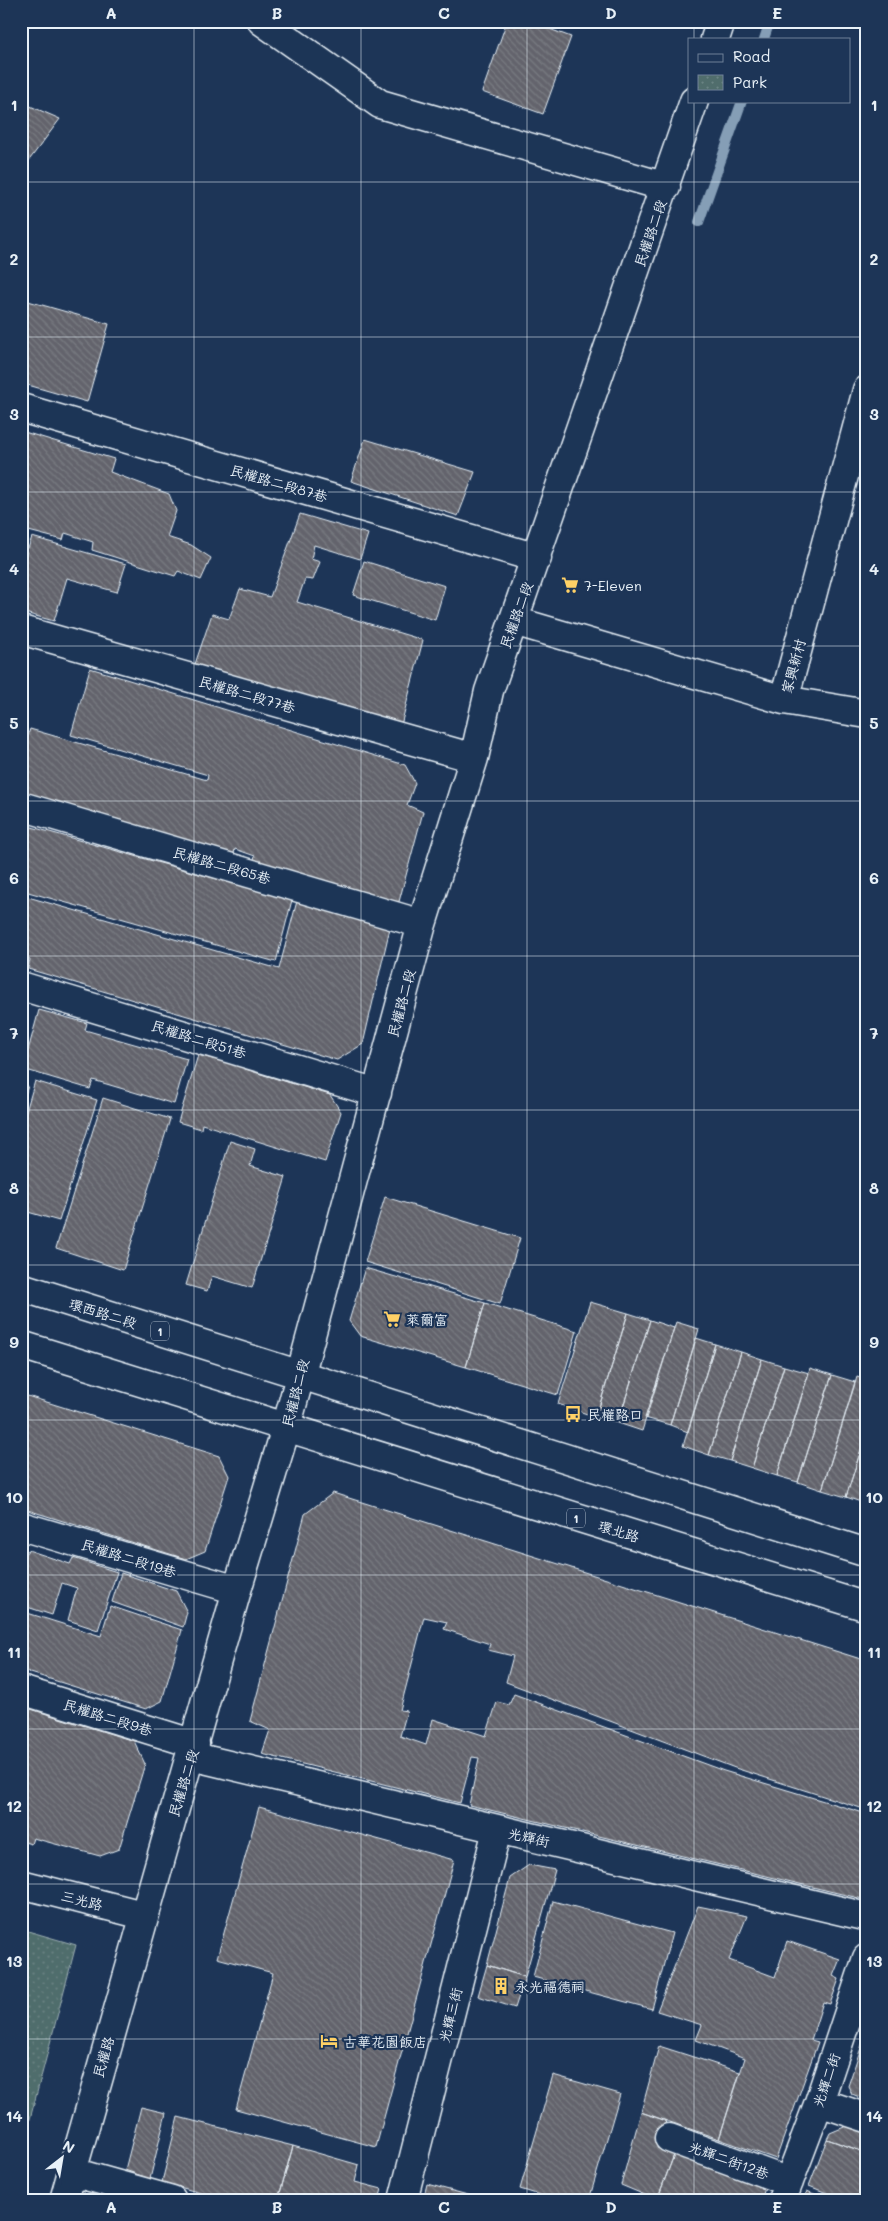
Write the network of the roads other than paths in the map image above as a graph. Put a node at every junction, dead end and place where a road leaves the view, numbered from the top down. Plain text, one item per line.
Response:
1 (262, 21) edge
2 (721, 21) edge
3 (715, 38) edge
4 (694, 102) edge
5 (666, 187) junction
6 (867, 390) edge
7 (21, 408) edge
8 (537, 558) junction
9 (514, 621) junction
10 (21, 630) edge
11 (784, 700) junction
12 (867, 714) edge
13 (474, 758) junction
14 (21, 806) edge
15 (422, 924) junction
16 (21, 986) edge
17 (377, 1093) junction
18 (21, 1287) edge
19 (21, 1345) edge
20 (299, 1374) junction
21 (286, 1428) junction
22 (21, 1526) edge
23 (867, 1553) edge
24 (237, 1590) junction
25 (867, 1607) edge
26 (21, 1690) edge
27 (193, 1750) junction
28 (497, 1830) junction
29 (21, 1884) edge
30 (143, 1915) junction
31 (867, 1917) edge
32 (867, 1958) edge
33 (819, 2102) junction
34 (867, 2118) edge
35 (669, 2138) dead end
36 (72, 2172) junction
37 (786, 2191) edge
38 (64, 2200) edge
39 (172, 2200) edge
40 (403, 2200) edge

1 - 5 street
2 - 3 street
4 - 5 street, 民權路二段
5 - 8 street, 民權路二段
6 - 11 street, 家興新村
7 - 8 street, 民權路二段87巷
8 - 9 street, 民權路二段
9 - 11 street, 家興新村
9 - 13 street, 民權路二段
10 - 13 street, 民權路二段77巷
11 - 12 street
13 - 15 street, 民權路二段
14 - 15 street, 民權路二段65巷
15 - 17 street, 民權路二段
16 - 17 street, 民權路二段51巷
17 - 20 street, 民權路二段
18 - 20 street, 環西路二段 / 1
19 - 21 street, 1
20 - 21 street, 民權路二段
20 - 23 street, 1
21 - 24 street, 民權路二段
21 - 25 street, 環北路 / 1
22 - 24 street, 民權路二段19巷
24 - 27 street, 民權路二段
26 - 27 street, 民權路二段9巷
27 - 28 street, 光輝街
27 - 30 street, 民權路二段
28 - 31 street, 光輝街
28 - 40 street, 光輝三街
29 - 30 street, 三光路
30 - 36 street, 民權路
32 - 33 street, 光輝二街
33 - 34 street
33 - 37 street, 光輝二街
35 - 37 street, 光輝二街12巷
36 - 38 street, 民權路
36 - 39 street

